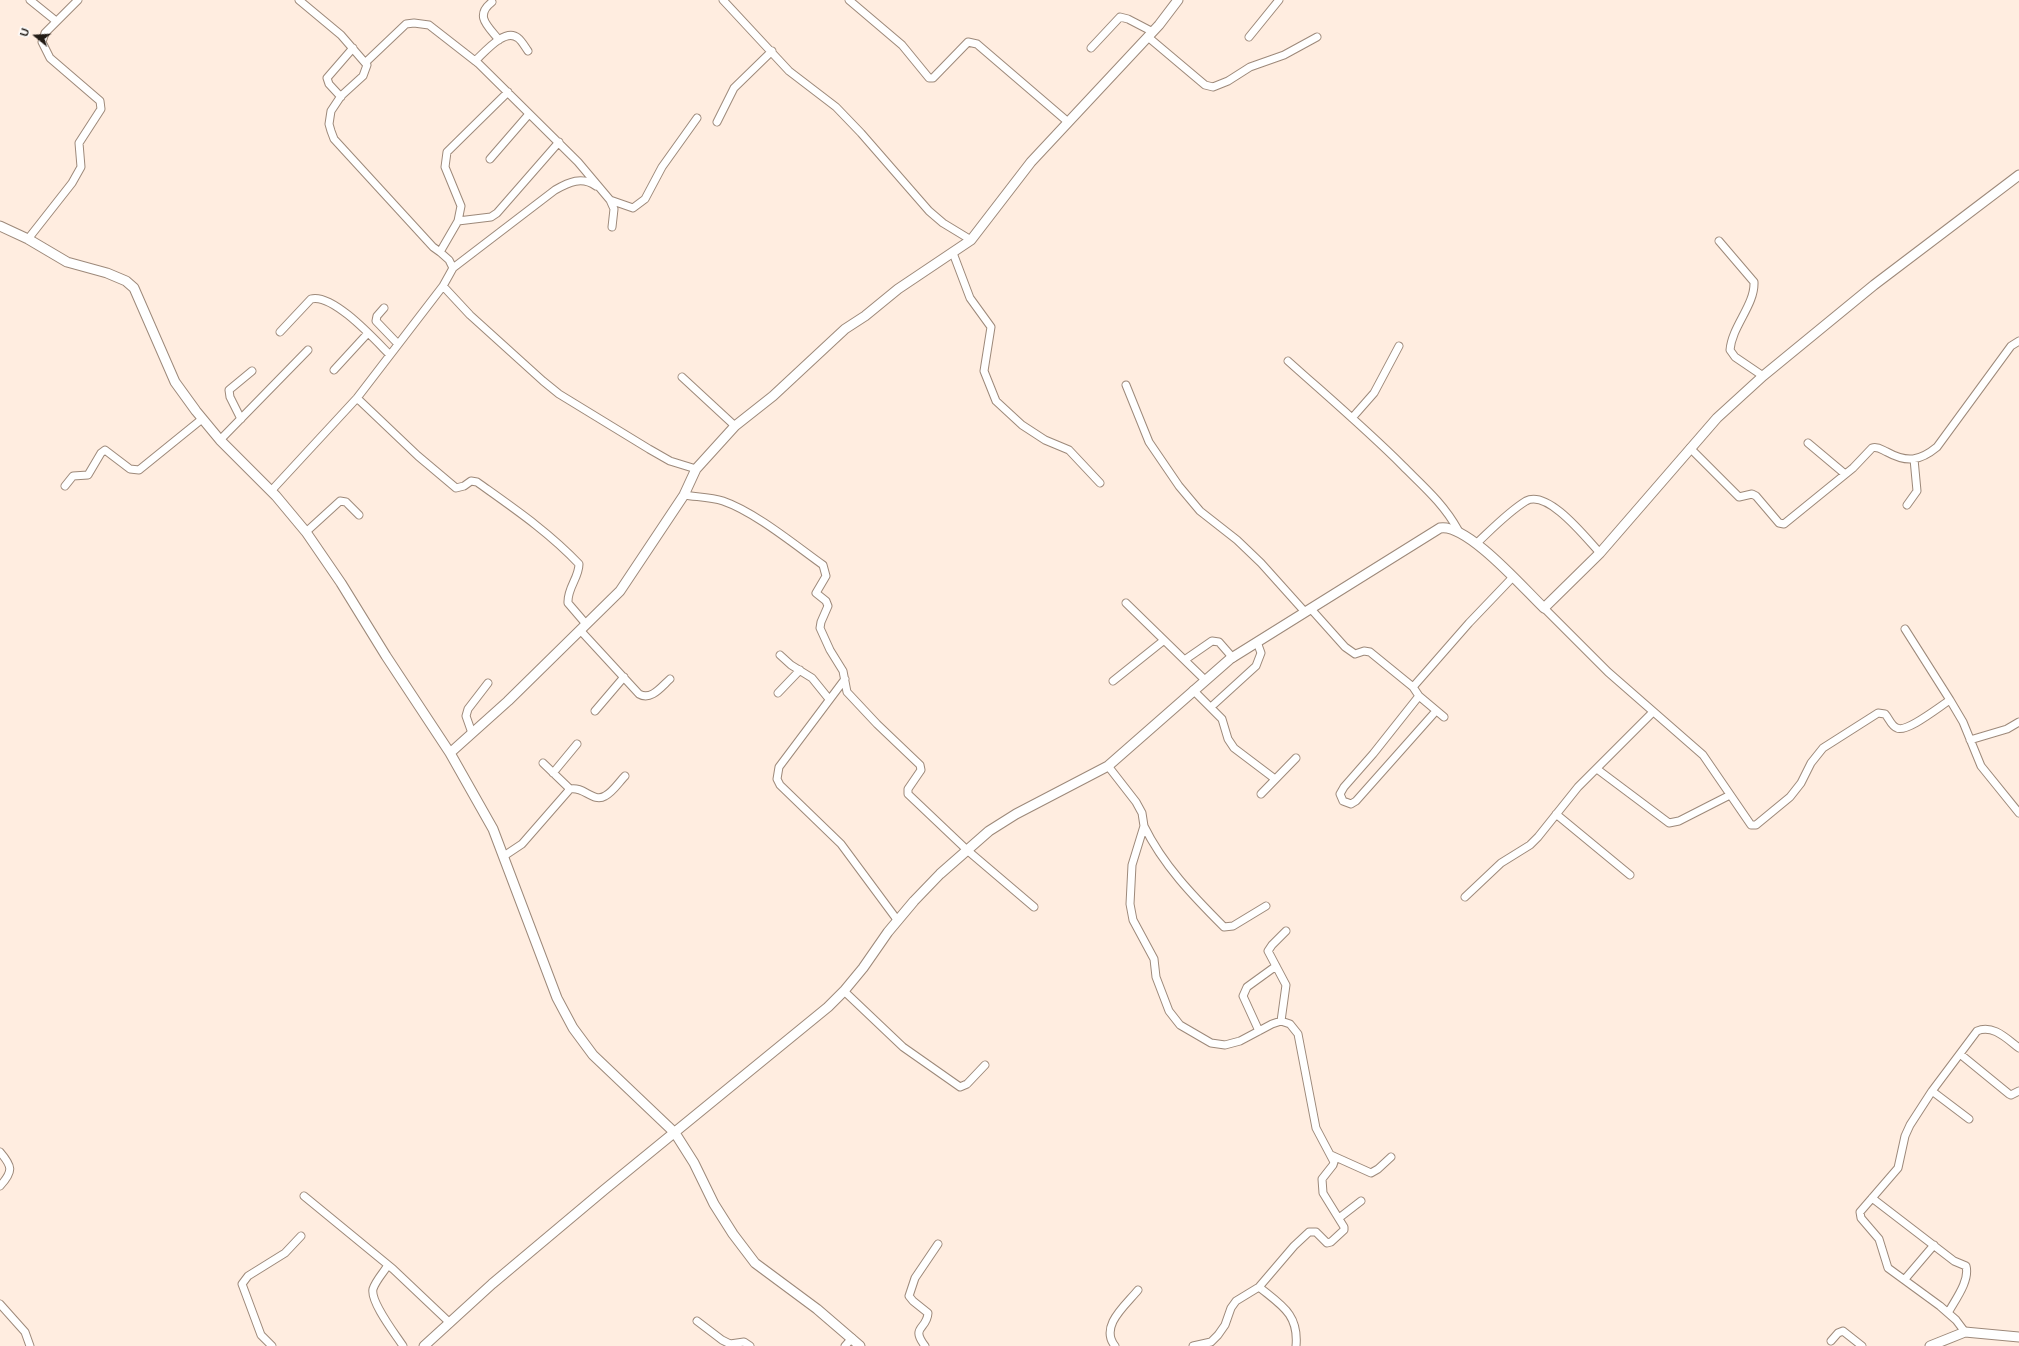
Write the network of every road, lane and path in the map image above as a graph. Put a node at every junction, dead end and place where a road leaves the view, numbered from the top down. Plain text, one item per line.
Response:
1 (30, 0) edge
2 (78, 0) edge
3 (299, 0) edge
4 (723, 0) edge
5 (849, 0) edge
6 (1178, 0) edge
7 (1279, 0) edge
8 (492, 2) dead end
9 (56, 21) junction
10 (1150, 34) junction
11 (1250, 37) dead end
12 (1317, 37) dead end
13 (499, 40) junction
14 (353, 48) junction
15 (1091, 48) dead end
16 (528, 51) dead end
17 (772, 52) junction
18 (475, 61) junction
19 (366, 62) junction
20 (508, 92) junction
21 (341, 97) junction
22 (530, 114) junction
23 (697, 118) dead end
24 (718, 122) dead end
25 (1068, 122) junction
26 (559, 142) junction
27 (490, 159) dead end
28 (2019, 175) edge
29 (598, 187) junction
30 (610, 200) junction
31 (458, 221) junction
32 (0, 226) edge
33 (612, 227) dead end
34 (28, 238) junction
35 (971, 240) junction
36 (1719, 241) dead end
37 (440, 252) junction
38 (953, 253) junction
39 (453, 268) junction
40 (443, 286) junction
41 (384, 308) dead end
42 (280, 332) dead end
43 (368, 333) junction
44 (2019, 341) edge
45 (398, 344) junction
46 (1399, 346) dead end
47 (308, 350) dead end
48 (390, 355) junction
49 (1288, 361) dead end
50 (334, 370) dead end
51 (252, 371) dead end
52 (1763, 376) junction
53 (682, 377) dead end
54 (1126, 385) dead end
55 (357, 398) junction
56 (1352, 418) junction
57 (202, 419) junction
58 (241, 419) junction
59 (735, 426) junction
60 (220, 440) junction
61 (1808, 443) dead end
62 (1690, 448) junction
63 (1914, 459) junction
64 (696, 469) junction
65 (1844, 474) junction
66 (1100, 482) dead end
67 (65, 486) dead end
68 (270, 491) junction
69 (684, 495) junction
70 (1907, 505) dead end
71 (359, 515) dead end
72 (1458, 530) junction
73 (306, 532) junction
74 (1477, 543) junction
75 (1600, 553) junction
76 (1513, 577) junction
77 (1126, 603) dead end
78 (1544, 608) junction
79 (1308, 610) junction
80 (583, 627) junction
81 (1905, 629) dead end
82 (1163, 641) junction
83 (1257, 642) junction
84 (780, 655) dead end
85 (1233, 658) junction
86 (1186, 659) junction
87 (800, 670) junction
88 (624, 677) junction
89 (670, 679) dead end
90 (845, 679) junction
91 (1205, 680) junction
92 (1113, 681) dead end
93 (488, 682) dead end
94 (1413, 687) junction
95 (1193, 690) junction
96 (778, 693) dead end
97 (1419, 696) junction
98 (829, 699) junction
99 (1950, 700) junction
100 (1212, 707) junction
101 (595, 711) dead end
102 (1436, 711) junction
103 (1653, 712) junction
104 (1444, 717) dead end
105 (2019, 722) edge
106 (472, 734) junction
107 (1970, 740) junction
108 (577, 744) dead end
109 (450, 753) junction
110 (1296, 758) dead end
111 (543, 763) dead end
112 (1108, 766) junction
113 (1597, 769) junction
114 (553, 773) junction
115 (625, 776) dead end
116 (1275, 779) junction
117 (570, 789) junction
118 (1261, 794) dead end
119 (1730, 795) junction
120 (2019, 813) edge
121 (1556, 814) junction
122 (1144, 826) junction
123 (967, 850) junction
124 (504, 856) junction
125 (1630, 875) dead end
126 (1465, 897) dead end
127 (1266, 906) dead end
128 (1034, 907) dead end
129 (898, 921) junction
130 (1286, 931) dead end
131 (1276, 966) junction
132 (844, 991) junction
133 (1281, 1021) junction
134 (1259, 1031) junction
135 (2019, 1048) edge
136 (1960, 1054) junction
137 (985, 1065) dead end
138 (2019, 1091) edge
139 (1932, 1092) junction
140 (1969, 1119) dead end
141 (675, 1133) junction
142 (0, 1152) edge
143 (1331, 1155) junction
144 (1391, 1157) dead end
145 (0, 1186) edge
146 (304, 1196) dead end
147 (1872, 1198) junction
148 (1361, 1201) dead end
149 (1339, 1218) junction
150 (301, 1236) dead end
151 (938, 1244) dead end
152 (1934, 1245) junction
153 (388, 1265) junction
154 (1905, 1279) junction
155 (1259, 1287) junction
156 (1138, 1290) dead end
157 (0, 1304) edge
158 (1948, 1313) junction
159 (696, 1321) dead end
160 (450, 1323) junction
161 (1965, 1332) junction
162 (2019, 1337) edge
163 (852, 1338) junction
164 (1831, 1341) dead end
165 (30, 1346) edge
166 (272, 1346) edge
167 (403, 1346) edge
168 (424, 1346) edge
169 (750, 1346) edge
170 (845, 1346) edge
171 (860, 1346) edge
172 (925, 1346) edge
173 (1115, 1346) edge
174 (1193, 1346) edge
175 (1296, 1346) edge
176 (1862, 1346) edge
177 (1930, 1346) edge

1 - 9 street
2 - 9 street
3 - 14 street
4 - 17 street
5 - 25 street
6 - 10 street
7 - 11 street
8 - 13 street
9 - 34 street
10 - 12 street
10 - 15 street
10 - 25 street
13 - 16 street
13 - 18 street
14 - 19 street
14 - 21 street
17 - 24 street
17 - 35 street
18 - 19 street
18 - 20 street
19 - 21 street
20 - 22 street
20 - 31 street
21 - 37 street
22 - 26 street
22 - 27 street
23 - 30 street
25 - 35 street
26 - 29 street
26 - 31 street
28 - 52 street
29 - 30 street
29 - 39 street
30 - 33 street
31 - 37 street
32 - 34 street
34 - 57 street
35 - 38 street
36 - 52 street
37 - 39 street
38 - 59 street
38 - 66 street
39 - 40 street
40 - 45 street
40 - 64 street
41 - 45 street
42 - 43 street
43 - 48 street
43 - 50 street
44 - 63 street
45 - 48 street
46 - 56 street
47 - 58 street
48 - 55 street
49 - 56 street
51 - 58 street
52 - 62 street
53 - 59 street
54 - 79 street
55 - 68 street
55 - 80 street
56 - 72 street
57 - 60 street
57 - 67 street
58 - 60 street
59 - 64 street
60 - 68 street
61 - 65 street
62 - 65 street
62 - 75 street
63 - 65 street
63 - 70 street
64 - 69 street
68 - 73 street
69 - 80 street
69 - 90 street
71 - 73 street
72 - 74 street
72 - 79 street
73 - 109 street
74 - 75 street
74 - 76 street
75 - 78 street
76 - 78 street
76 - 94 street
77 - 82 street
78 - 103 street
79 - 83 street
79 - 94 street
80 - 88 street
80 - 106 street
81 - 99 street
82 - 86 street
82 - 92 street
83 - 85 street
83 - 100 street
84 - 87 street
85 - 86 street
85 - 91 street
86 - 91 street
87 - 96 street
87 - 98 street
88 - 89 street
88 - 101 street
90 - 98 street
90 - 123 street
91 - 95 street
93 - 106 street
94 - 97 street
95 - 100 street
95 - 112 street
97 - 102 street
97 - 102 street
98 - 129 street
99 - 107 street
99 - 119 street
100 - 116 street
102 - 104 street
103 - 113 street
103 - 119 street
105 - 107 street
106 - 109 street
107 - 120 street
108 - 114 street
109 - 124 street
110 - 116 street
111 - 114 street
112 - 122 street
112 - 123 street
113 - 119 street
113 - 121 street
114 - 117 street
115 - 117 street
116 - 118 street
117 - 124 street
121 - 125 street
121 - 126 street
122 - 127 street
122 - 134 street
123 - 128 street
123 - 129 street
124 - 141 street
129 - 132 street
130 - 131 street
131 - 133 street
131 - 134 street
132 - 137 street
132 - 141 street
133 - 134 street
133 - 143 street
135 - 136 street
136 - 138 street
136 - 139 street
139 - 140 street
139 - 147 street
141 - 160 street
141 - 163 street
142 - 145 street
143 - 144 street
143 - 149 street
146 - 153 street
147 - 152 street
147 - 154 street
148 - 149 street
149 - 155 street
150 - 166 street
151 - 172 street
152 - 154 street
152 - 158 street
153 - 160 street
153 - 167 street
154 - 158 street
155 - 174 street
155 - 175 street
156 - 173 street
157 - 165 street
158 - 161 street
159 - 169 street
160 - 168 street
161 - 162 street
161 - 177 street
163 - 170 street
163 - 171 street
164 - 176 street

